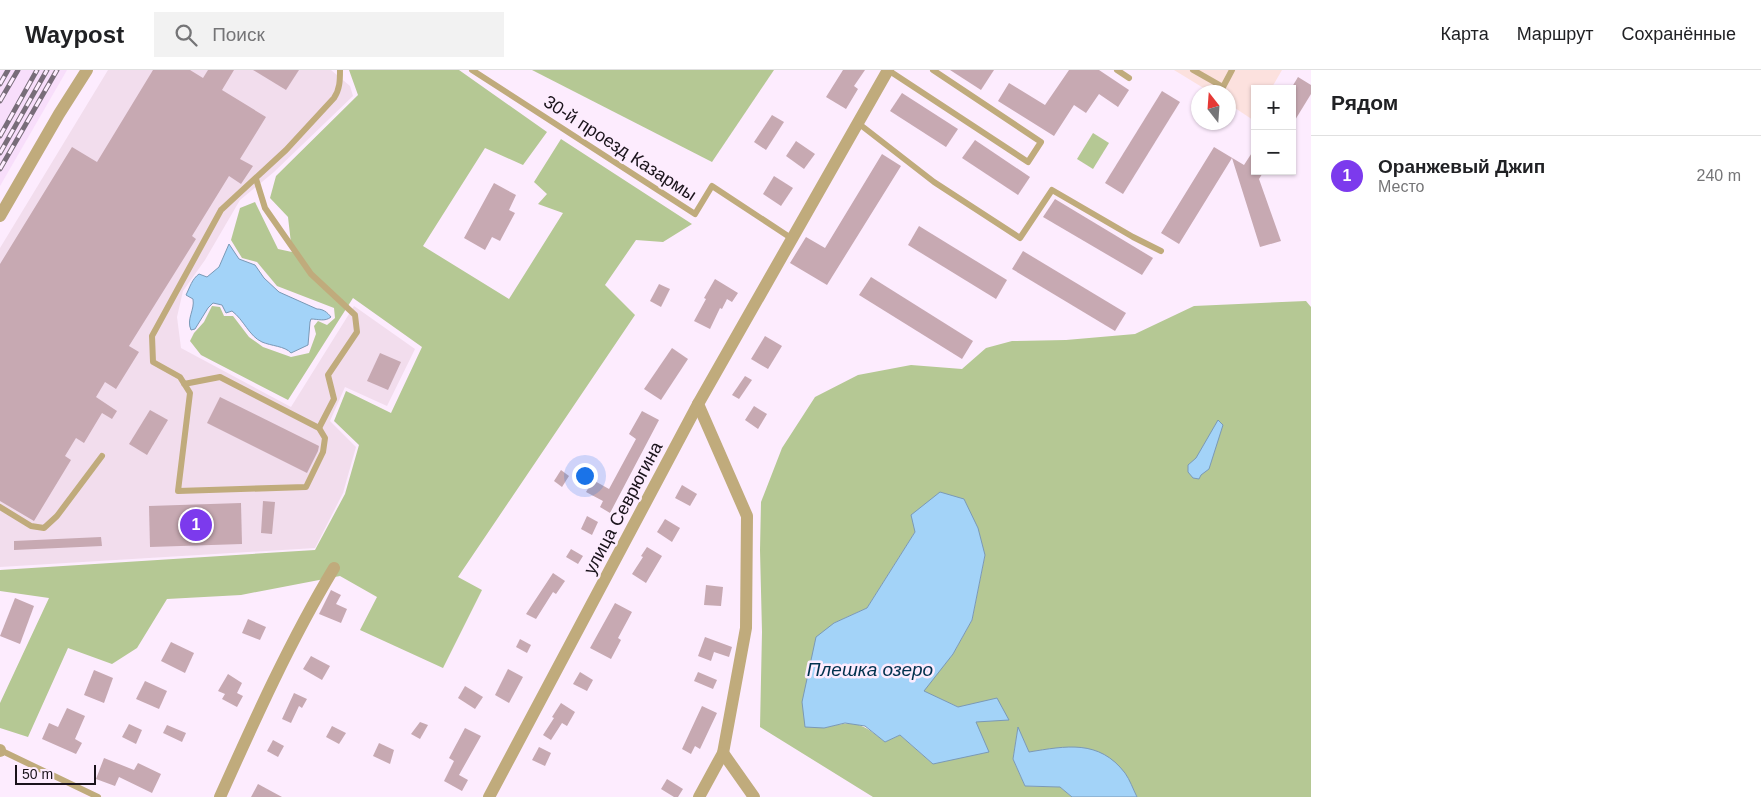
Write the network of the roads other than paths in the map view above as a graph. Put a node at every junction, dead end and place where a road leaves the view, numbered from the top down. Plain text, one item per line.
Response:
1 (87, 70) edge
2 (340, 70) edge
3 (472, 70) edge
4 (888, 70) edge
5 (933, 70) edge
6 (1117, 70) edge
7 (1193, 70) edge
8 (1232, 70) edge
9 (1129, 78) dead end
10 (858, 123) junction
11 (256, 179) junction
12 (0, 216) edge
13 (792, 238) junction
14 (1161, 251) dead end
15 (184, 384) junction
16 (698, 404) junction
17 (319, 428) junction
18 (102, 456) dead end
19 (0, 507) edge
20 (334, 568) dead end
21 (0, 750) edge
22 (723, 753) junction
23 (98, 797) edge
24 (220, 797) edge
25 (489, 797) edge
26 (699, 797) edge
27 (754, 797) edge

1 - 12 street
2 - 11 lane
3 - 13 lane, 30-й проезд Казармы
4 - 5 lane
4 - 10 street, улица Севрюгина
6 - 9 lane
7 - 8 lane
10 - 13 street, улица Севрюгина
10 - 14 lane
11 - 15 lane
11 - 17 lane
13 - 16 street, улица Севрюгина
15 - 17 lane
15 - 17 lane
16 - 22 street
16 - 25 street, улица Севрюгина
18 - 19 lane
20 - 24 street
21 - 23 lane
22 - 26 street
22 - 27 street

